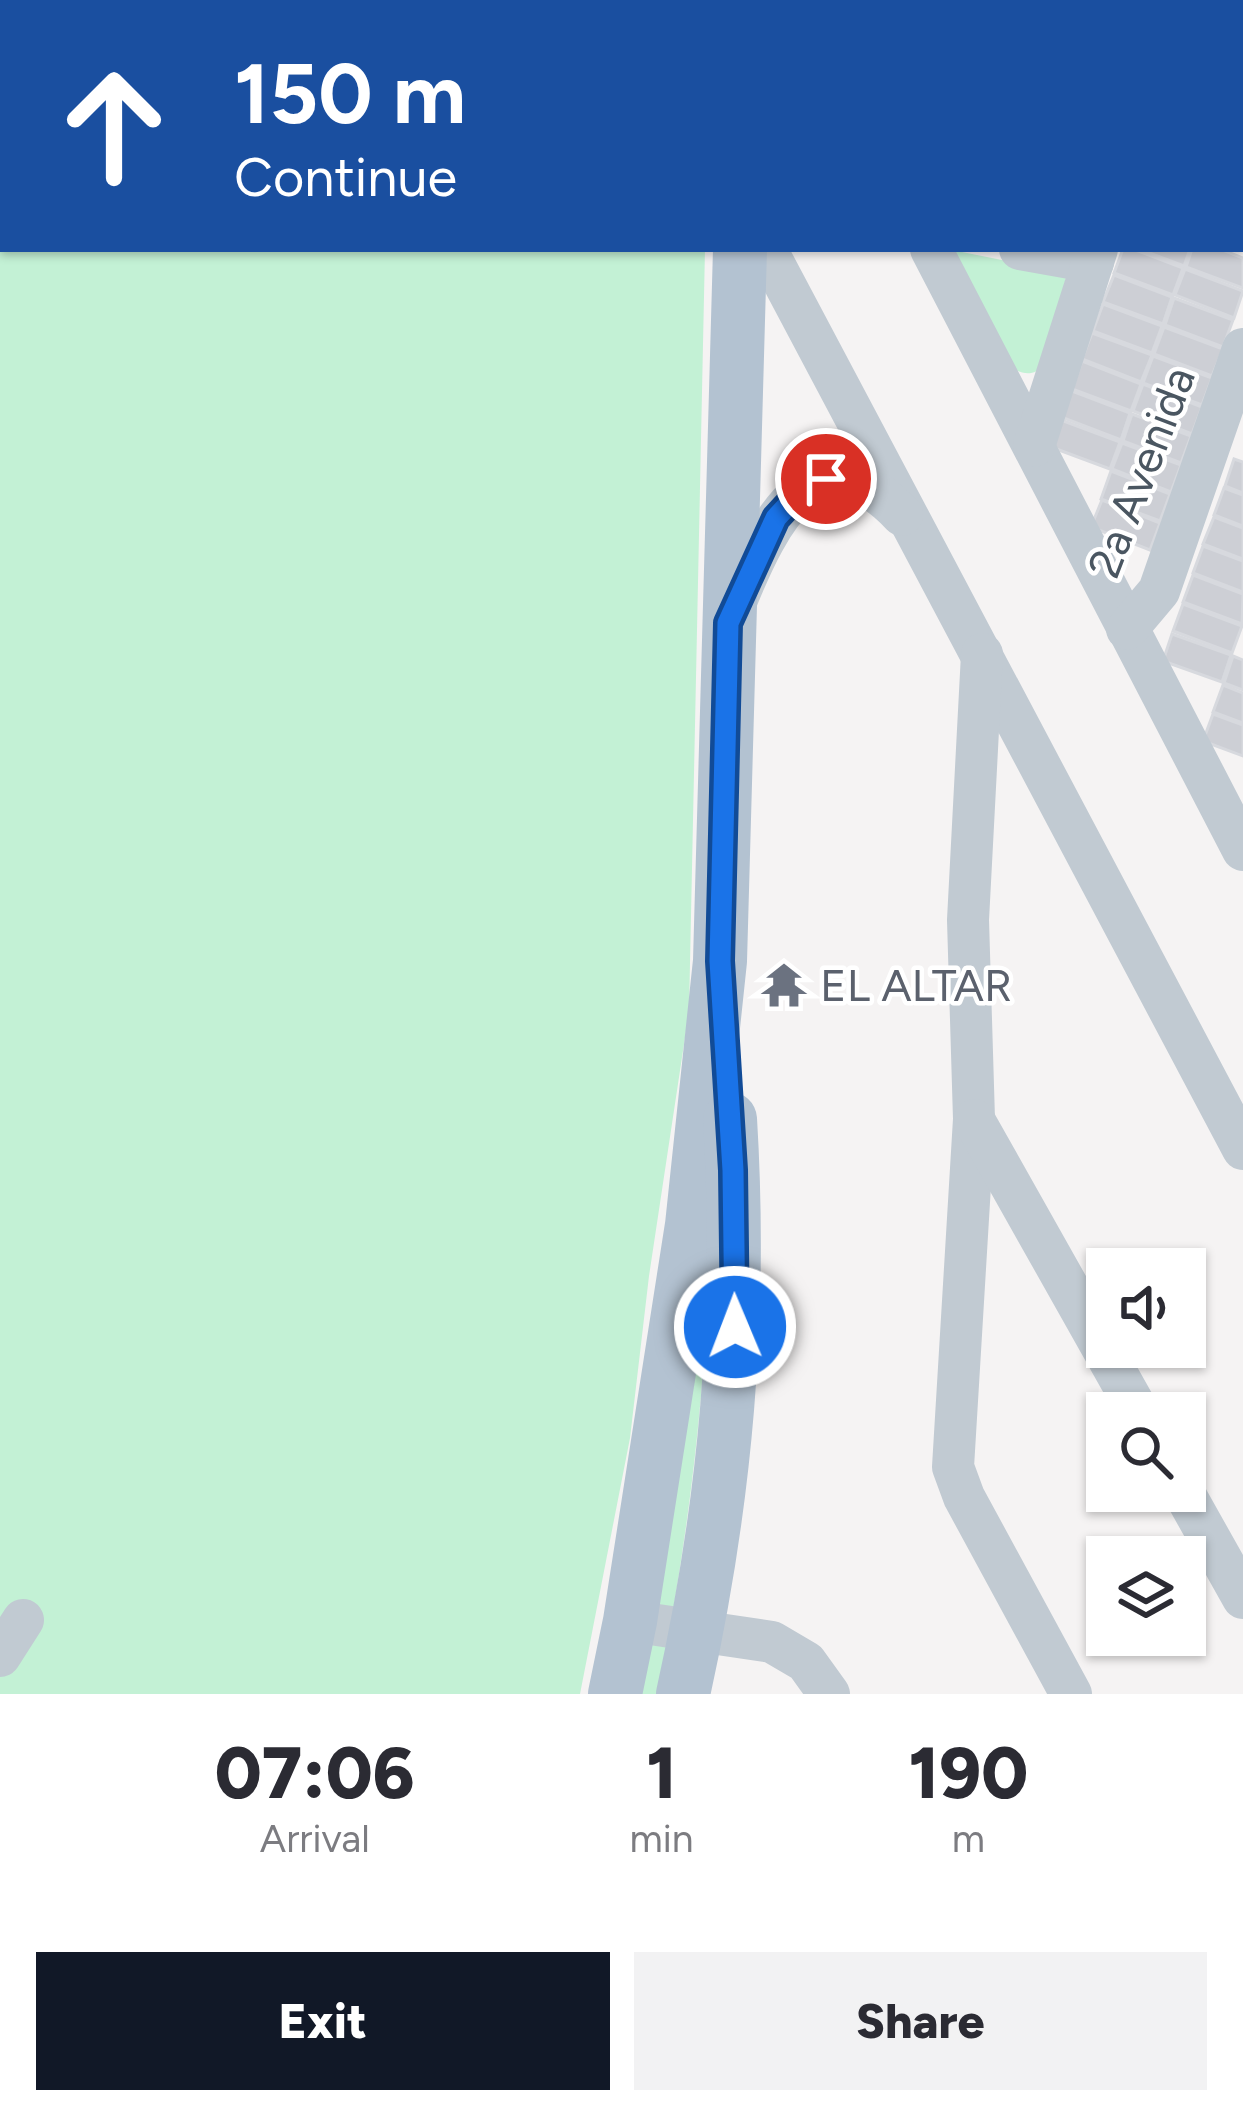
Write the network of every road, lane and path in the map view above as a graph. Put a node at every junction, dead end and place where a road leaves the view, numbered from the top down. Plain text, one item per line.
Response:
1 (740, 252) edge
2 (768, 252) edge
3 (934, 252) edge
4 (1052, 252) edge
5 (1095, 256) edge
6 (1243, 349) edge
7 (1034, 446) junction
8 (921, 536) junction
9 (728, 623) junction
10 (1127, 629) junction
11 (982, 654) junction
12 (1240, 836) edge
13 (720, 961) junction
14 (974, 1119) junction
15 (1243, 1149) edge
16 (1127, 1392) edge
17 (1195, 1512) edge
18 (1243, 1598) edge
19 (23, 1620) dead end
20 (630, 1622) junction
21 (697, 1632) junction
22 (0, 1656) edge
23 (615, 1694) edge
24 (683, 1694) edge
25 (830, 1694) edge
26 (1071, 1694) edge

1 - 9 main road
2 - 8 street
3 - 7 street
4 - 5 street
5 - 7 street
6 - 10 street, 2a Avenida
7 - 10 street
8 - 9 street
8 - 11 street
9 - 13 main road
10 - 12 street
11 - 14 street
11 - 15 street
13 - 20 main road
13 - 21 main road
14 - 16 street
14 - 26 street
17 - 18 street
19 - 22 street
20 - 21 street
20 - 23 main road
21 - 24 main road
21 - 25 street

